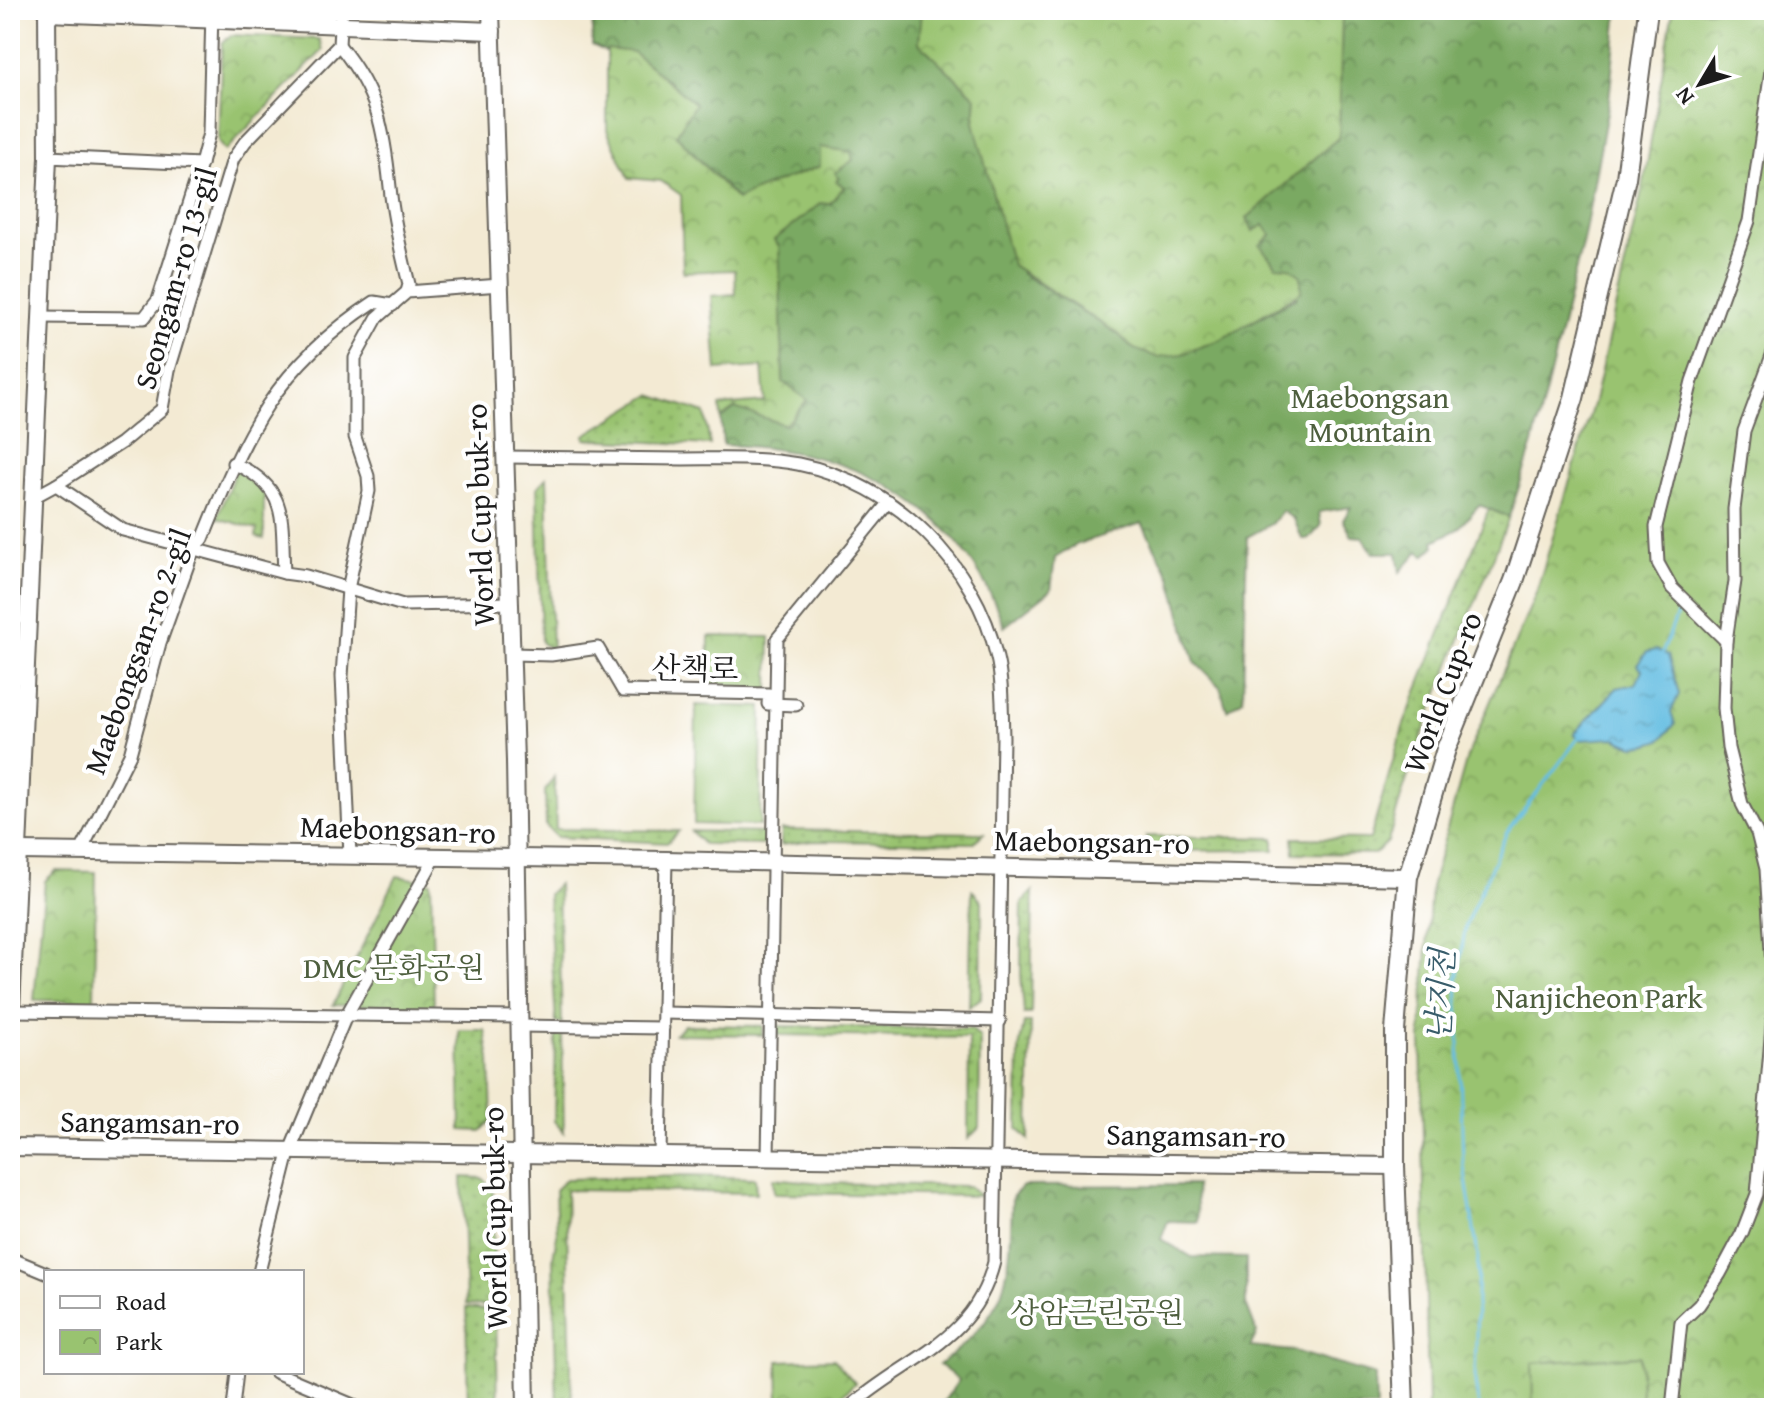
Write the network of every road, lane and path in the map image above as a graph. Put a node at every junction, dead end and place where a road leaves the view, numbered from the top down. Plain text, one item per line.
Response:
1 (491, 10) edge
2 (1648, 10) edge
3 (47, 11) edge
4 (212, 15) edge
5 (342, 17) edge
6 (492, 31) junction
7 (339, 45) junction
8 (1774, 50) edge
9 (48, 157) junction
10 (201, 164) junction
11 (500, 285) junction
12 (407, 292) junction
13 (393, 305) junction
14 (40, 317) junction
15 (1774, 350) edge
16 (506, 457) junction
17 (233, 463) junction
18 (56, 485) junction
19 (34, 497) junction
20 (889, 502) junction
21 (194, 548) junction
22 (284, 573) junction
23 (348, 589) junction
24 (511, 603) junction
25 (1726, 641) junction
26 (512, 654) junction
27 (796, 705) dead end
28 (20, 851) junction
29 (81, 851) junction
30 (350, 856) junction
31 (436, 856) junction
32 (518, 860) junction
33 (666, 860) junction
34 (774, 862) junction
35 (1003, 866) junction
36 (1408, 877) junction
37 (1774, 999) edge
38 (1774, 1006) edge
39 (12, 1011) edge
40 (664, 1013) junction
41 (771, 1014) junction
42 (346, 1016) junction
43 (1000, 1021) junction
44 (518, 1022) junction
45 (663, 1028) junction
46 (10, 1034) edge
47 (10, 1147) edge
48 (289, 1153) junction
49 (521, 1155) junction
50 (660, 1155) junction
51 (768, 1158) junction
52 (997, 1160) junction
53 (1395, 1166) junction
54 (10, 1258) edge
55 (260, 1270) edge
56 (44, 1272) edge
57 (237, 1374) edge
58 (279, 1374) edge
59 (341, 1404) edge
60 (233, 1408) edge
61 (360, 1408) edge
62 (526, 1408) edge
63 (849, 1408) edge
64 (1404, 1408) edge
65 (1672, 1408) edge

1 - 6 main road, World Cup buk-ro
2 - 36 main road, World Cup-ro
3 - 4 main road
3 - 9 main road
4 - 5 main road
4 - 10 street
5 - 6 main road
5 - 7 street
6 - 11 main road, World Cup buk-ro
7 - 12 street
7 - 18 street, Seongam-ro 13-gil
8 - 25 street
9 - 10 street
9 - 14 main road
10 - 14 street
11 - 12 street
11 - 16 main road, World Cup buk-ro
12 - 13 street
13 - 17 street, Maebongsan-ro 2-gil
13 - 23 street
14 - 19 main road
15 - 25 street
16 - 20 street
16 - 24 main road, World Cup buk-ro
17 - 21 street, Maebongsan-ro 2-gil
17 - 22 street
18 - 19 street, Seongam-ro 13-gil
18 - 21 street
19 - 28 main road
20 - 34 street
20 - 35 street
21 - 22 street
21 - 29 street, Maebongsan-ro 2-gil
22 - 23 street
23 - 24 street
23 - 30 street
24 - 26 main road, World Cup buk-ro
25 - 37 street
26 - 27 street, 산책로
26 - 32 main road, World Cup buk-ro
28 - 29 main road, Maebongsan-ro
28 - 39 main road
29 - 30 main road, Maebongsan-ro
30 - 31 main road, Maebongsan-ro
31 - 32 main road, Maebongsan-ro
31 - 42 street
32 - 33 main road, Maebongsan-ro
32 - 44 main road, World Cup buk-ro
33 - 34 main road, Maebongsan-ro
33 - 40 street
34 - 35 main road, Maebongsan-ro
34 - 41 street
35 - 36 main road, Maebongsan-ro
35 - 43 street
36 - 53 main road, World Cup-ro
38 - 65 street
39 - 42 street
39 - 46 main road
40 - 41 street
40 - 45 street
41 - 43 street
41 - 51 street
42 - 44 street
42 - 48 street
43 - 52 street
44 - 45 street
44 - 49 main road, World Cup buk-ro
45 - 50 street
47 - 48 main road, Sangamsan-ro
48 - 49 main road, Sangamsan-ro
48 - 55 street
49 - 50 main road, Sangamsan-ro
49 - 62 main road, World Cup buk-ro
50 - 51 main road, Sangamsan-ro
51 - 52 main road, Sangamsan-ro
52 - 53 main road, Sangamsan-ro
52 - 63 street
53 - 64 main road, World Cup-ro
54 - 56 street
57 - 60 street
58 - 59 street
59 - 61 street

